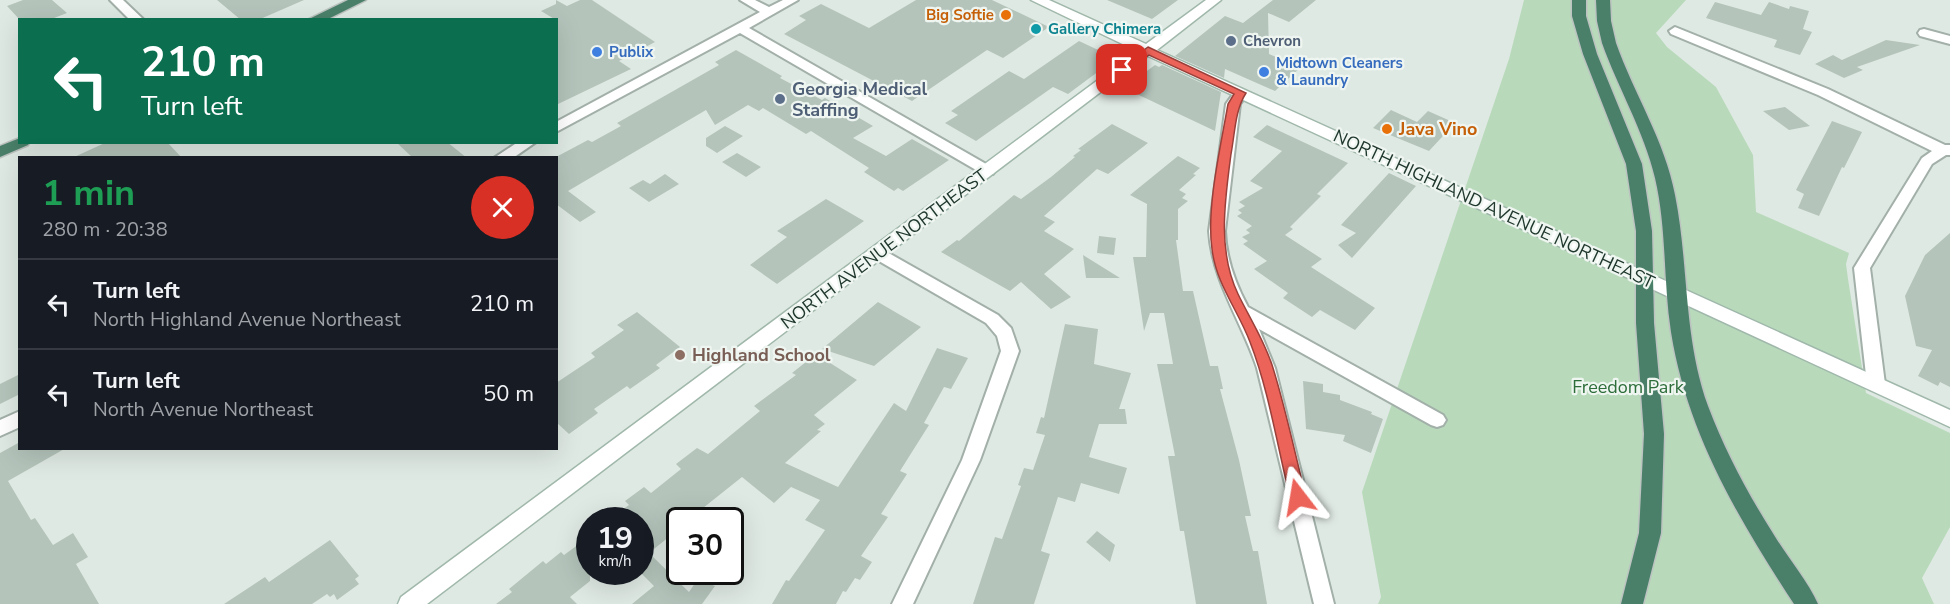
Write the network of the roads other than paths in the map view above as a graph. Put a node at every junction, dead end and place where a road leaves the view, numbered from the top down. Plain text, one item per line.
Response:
1 (116, 0) edge
2 (359, 0) edge
3 (746, 0) edge
4 (792, 0) edge
5 (1038, 0) edge
6 (1215, 0) edge
7 (1579, 0) edge
8 (1603, 0) edge
9 (769, 12) junction
10 (136, 18) edge
11 (318, 18) edge
12 (740, 28) junction
13 (1676, 31) dead end
14 (1924, 33) dead end
15 (1950, 40) edge
16 (1148, 51) junction
17 (1240, 93) junction
18 (558, 127) edge
19 (18, 144) edge
20 (526, 144) edge
21 (1947, 150) edge
22 (0, 152) edge
23 (504, 156) edge
24 (988, 171) junction
25 (878, 253) junction
26 (1644, 278) junction
27 (1677, 292) junction
28 (1241, 311) junction
29 (1876, 384) junction
30 (18, 419) edge
31 (1950, 419) edge
32 (1437, 420) dead end
33 (0, 429) edge
34 (409, 604) edge
35 (902, 604) edge
36 (1324, 604) edge
37 (1632, 604) edge
38 (1807, 604) edge

1 - 10 street
2 - 11 highway
3 - 9 street
4 - 9 street
5 - 16 main road, NORTH HIGHLAND AVENUE NORTHEAST
6 - 16 main road, NORTH AVENUE NORTHEAST
7 - 26 highway
8 - 27 highway
9 - 12 street
12 - 18 street
12 - 24 street
13 - 21 street
14 - 15 street
16 - 17 main road, NORTH HIGHLAND AVENUE NORTHEAST
16 - 24 main road, NORTH AVENUE NORTHEAST
17 - 26 main road, NORTH HIGHLAND AVENUE NORTHEAST
17 - 28 street
19 - 22 highway
20 - 23 street
21 - 29 street
24 - 25 main road, NORTH AVENUE NORTHEAST
25 - 34 main road, NORTH AVENUE NORTHEAST
25 - 35 street
26 - 27 main road, NORTH HIGHLAND AVENUE NORTHEAST
26 - 37 highway
27 - 29 main road, NORTH HIGHLAND AVENUE NORTHEAST
27 - 38 highway
28 - 32 street
28 - 36 street
29 - 31 main road, NORTH HIGHLAND AVENUE NORTHEAST
30 - 33 street

